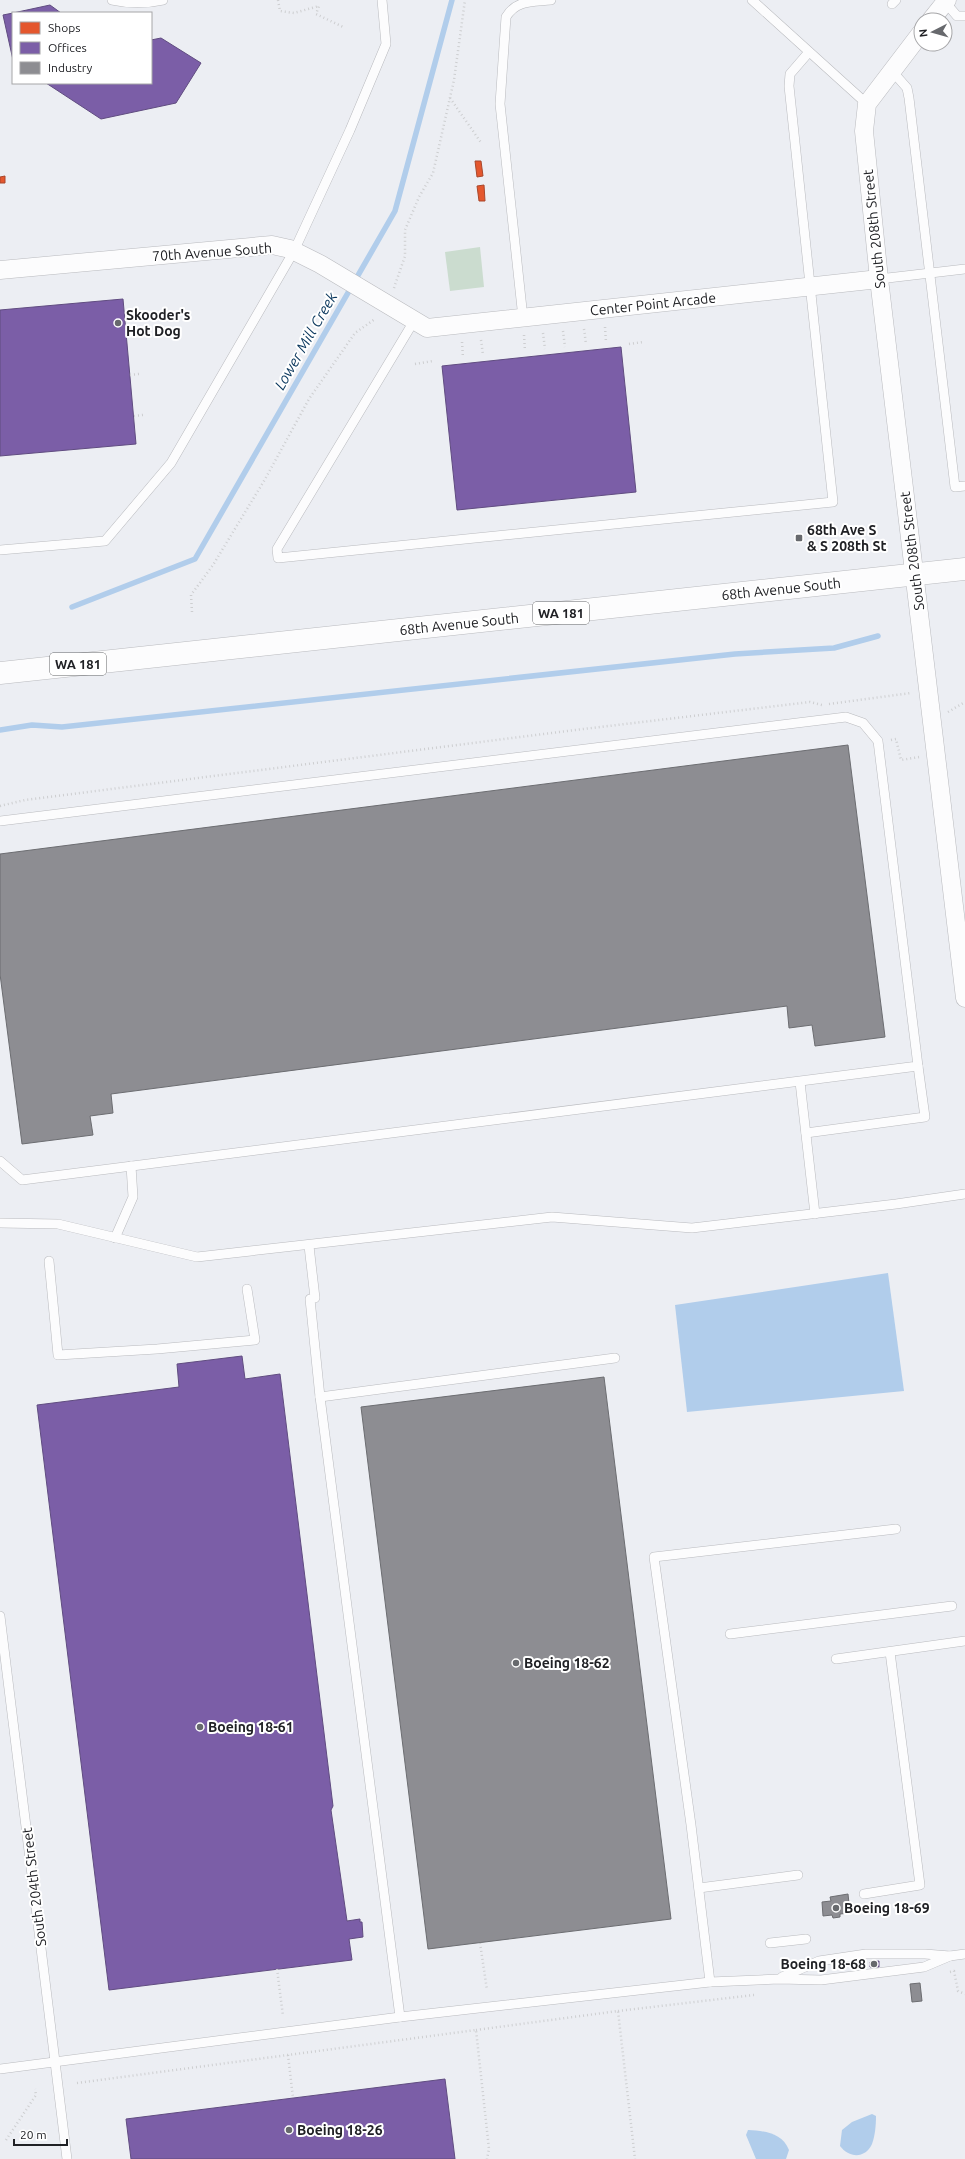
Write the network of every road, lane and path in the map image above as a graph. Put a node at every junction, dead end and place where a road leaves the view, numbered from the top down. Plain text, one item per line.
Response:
1 (112, 0) edge
2 (163, 0) edge
3 (278, 0) edge
4 (382, 0) edge
5 (465, 0) edge
6 (551, 0) edge
7 (752, 0) edge
8 (946, 1) edge
9 (937, 12) edge
10 (965, 16) edge
11 (344, 28) dead end
12 (913, 43) edge
13 (809, 52) junction
14 (892, 71) junction
15 (450, 98) junction
16 (867, 104) junction
17 (482, 144) dead end
18 (294, 251) junction
19 (965, 269) edge
20 (0, 270) edge
21 (930, 273) junction
22 (879, 279) junction
23 (810, 287) junction
24 (393, 299) junction
25 (134, 319) dead end
26 (375, 319) dead end
27 (125, 320) dead end
28 (420, 325) junction
29 (604, 325) dead end
30 (524, 326) junction
31 (584, 328) dead end
32 (563, 329) dead end
33 (543, 331) dead end
34 (481, 338) dead end
35 (461, 340) dead end
36 (606, 342) dead end
37 (643, 342) dead end
38 (586, 344) dead end
39 (629, 344) dead end
40 (565, 347) dead end
41 (545, 349) dead end
42 (525, 351) dead end
43 (483, 356) dead end
44 (463, 358) dead end
45 (433, 361) dead end
46 (415, 364) dead end
47 (139, 374) dead end
48 (130, 375) dead end
49 (143, 415) dead end
50 (134, 416) dead end
51 (965, 486) edge
52 (0, 550) edge
53 (965, 569) edge
54 (914, 575) junction
55 (192, 612) dead end
56 (0, 673) edge
57 (912, 692) dead end
58 (965, 702) edge
59 (952, 711) dead end
60 (878, 741) junction
61 (920, 757) dead end
62 (0, 806) edge
63 (0, 821) edge
64 (965, 998) edge
65 (918, 1066) junction
66 (800, 1082) junction
67 (806, 1133) junction
68 (0, 1161) edge
69 (131, 1166) junction
70 (965, 1194) edge
71 (815, 1214) junction
72 (0, 1223) edge
73 (115, 1238) junction
74 (309, 1246) junction
75 (49, 1261) dead end
76 (247, 1289) dead end
77 (615, 1358) dead end
78 (320, 1397) junction
79 (896, 1529) dead end
80 (952, 1606) dead end
81 (0, 1616) edge
82 (730, 1634) dead end
83 (965, 1641) edge
84 (890, 1652) junction
85 (836, 1659) dead end
86 (798, 1875) dead end
87 (698, 1888) junction
88 (864, 1894) dead end
89 (806, 1939) dead end
90 (480, 1943) dead end
91 (770, 1943) dead end
92 (965, 1954) edge
93 (950, 1956) junction
94 (277, 1969) dead end
95 (779, 1978) junction
96 (710, 1982) junction
97 (487, 1990) dead end
98 (283, 2016) dead end
99 (400, 2017) junction
100 (476, 2030) junction
101 (288, 2055) junction
102 (55, 2062) junction
103 (0, 2069) edge
104 (77, 2083) dead end
105 (35, 2089) dead end
106 (293, 2098) dead end
107 (6, 2140) dead end
108 (67, 2159) edge
109 (487, 2159) edge
110 (636, 2159) edge

1 - 2 lane
3 - 11 path
4 - 18 lane
5 - 15 path
6 - 30 lane
7 - 13 lane
8 - 9 street
8 - 10 lane
12 - 14 street
13 - 16 lane
13 - 23 lane
14 - 16 street
14 - 21 lane
15 - 17 path
15 - 24 path
16 - 22 street, South 208th Street
18 - 20 street, 70th Avenue South
18 - 24 street, 70th Avenue South
18 - 52 lane
19 - 21 lane
21 - 22 lane
21 - 51 lane
22 - 23 street, Center Point Arcade
22 - 54 street, South 208th Street
23 - 28 lane
23 - 30 street, Center Point Arcade
24 - 28 street, 70th Avenue South
25 - 27 path
26 - 55 path
28 - 30 street, Center Point Arcade
29 - 36 path
30 - 42 path
31 - 38 path
32 - 40 path
33 - 41 path
34 - 43 path
35 - 44 path
37 - 39 path
45 - 46 path
47 - 48 path
49 - 50 path
53 - 54 main road, 68th Avenue South / WA 181
54 - 56 main road, 68th Avenue South / WA 181
54 - 64 street, South 208th Street
57 - 62 path
58 - 59 path
60 - 61 path
60 - 63 lane
60 - 65 lane
65 - 66 lane
65 - 67 lane
66 - 67 lane
66 - 69 lane
67 - 71 lane
68 - 69 lane
69 - 73 lane
70 - 71 lane
71 - 74 lane
72 - 73 lane
73 - 74 lane
74 - 78 lane
75 - 76 lane
77 - 78 lane
78 - 99 lane
79 - 87 lane
80 - 82 lane
81 - 102 lane, South 204th Street
83 - 84 lane
84 - 85 lane
84 - 88 lane
86 - 87 lane
87 - 96 lane
89 - 91 lane
90 - 97 path
92 - 93 lane
93 - 95 lane
93 - 95 lane
94 - 98 path
95 - 96 lane
96 - 99 lane
99 - 102 lane
100 - 101 path
100 - 109 path
100 - 110 path
101 - 104 path
101 - 106 path
102 - 103 lane
102 - 108 lane, South 204th Street
105 - 107 path

